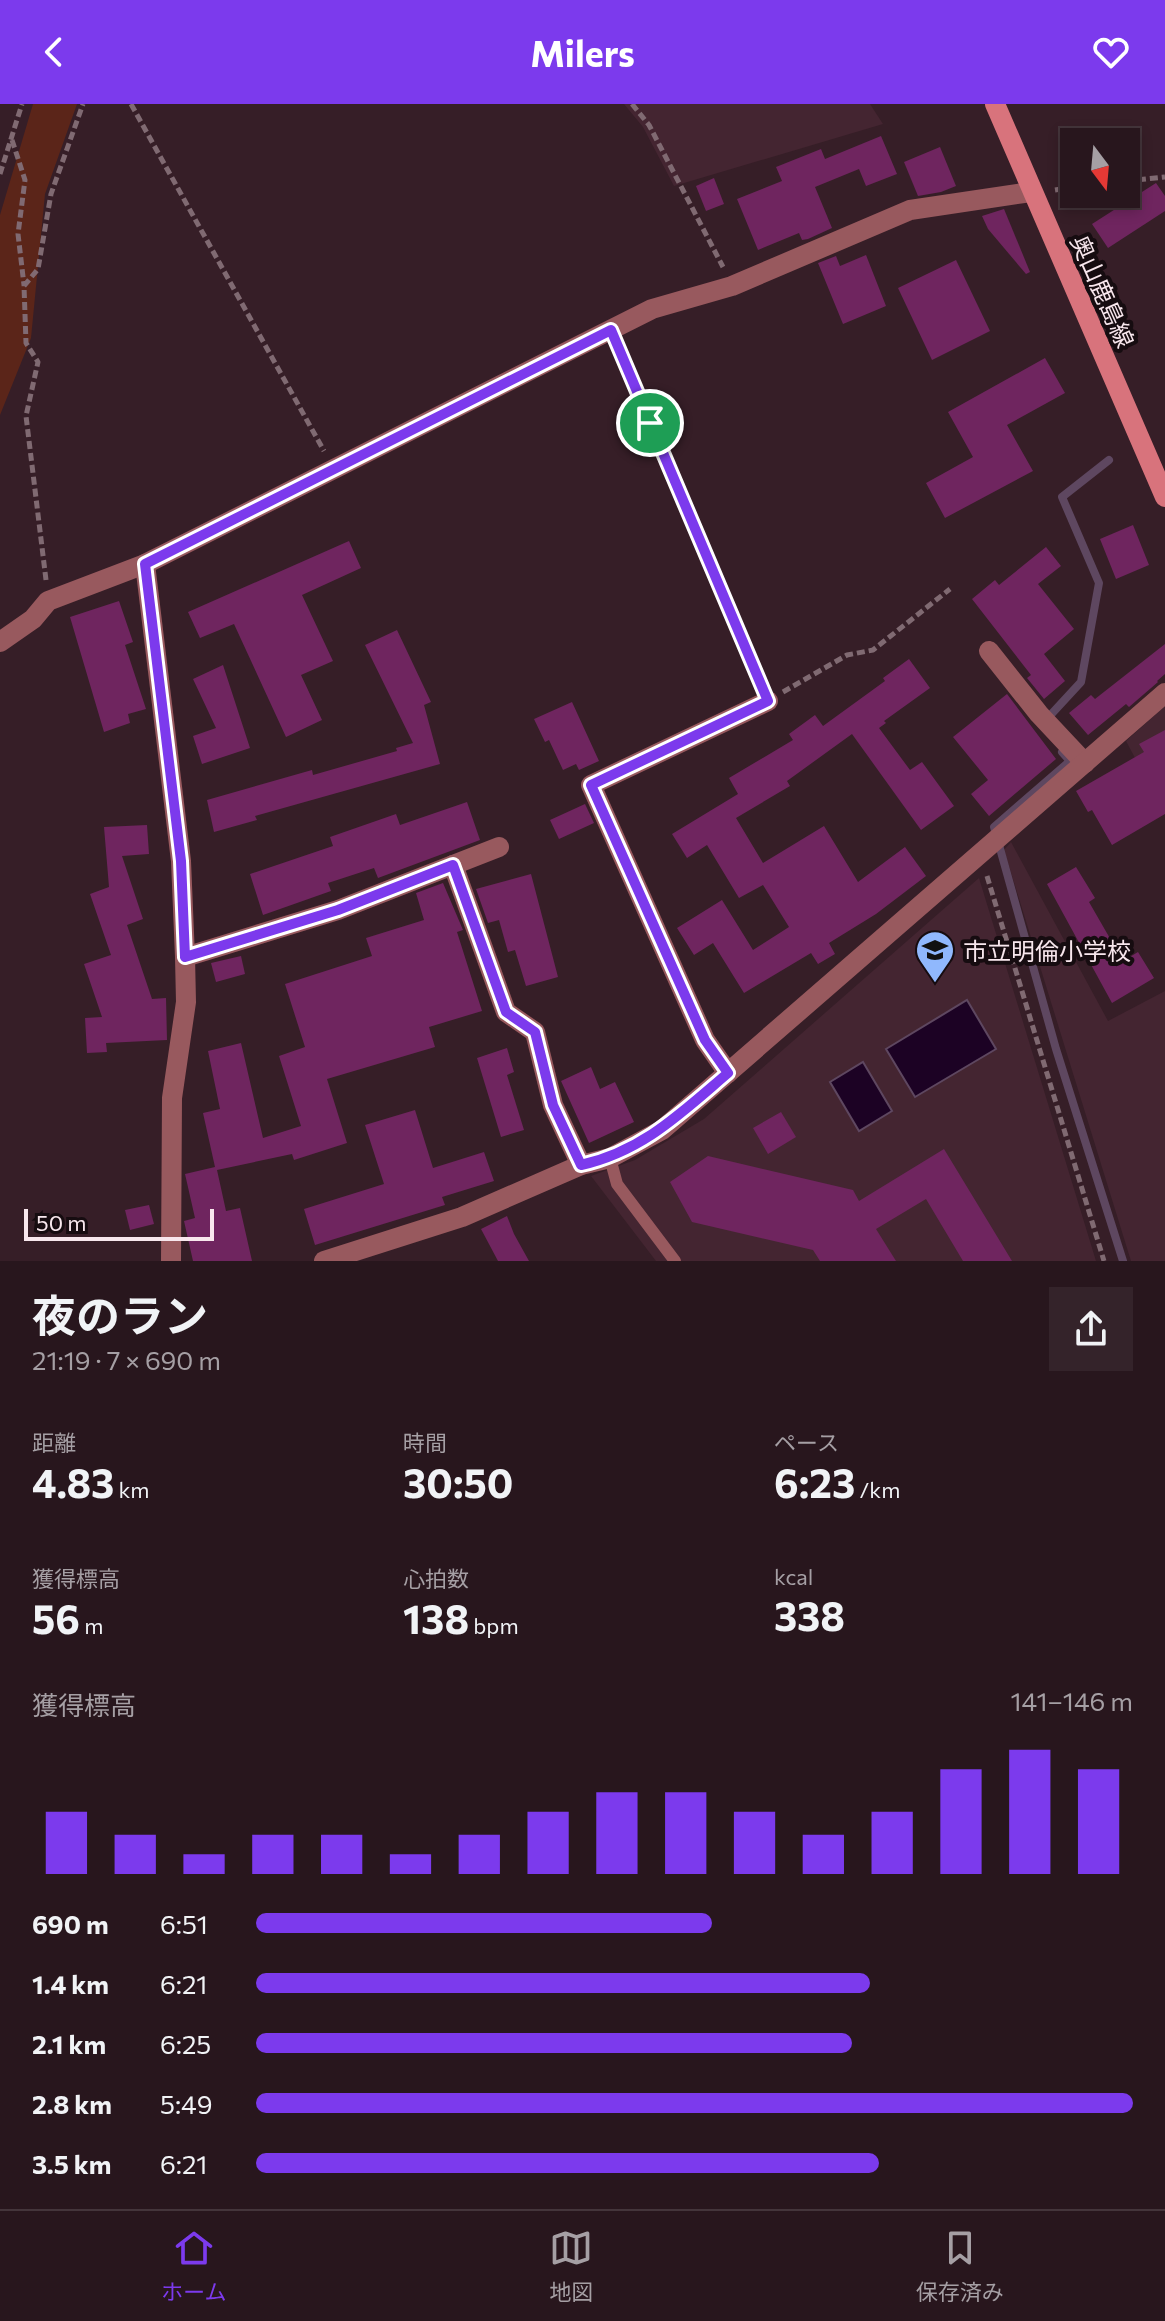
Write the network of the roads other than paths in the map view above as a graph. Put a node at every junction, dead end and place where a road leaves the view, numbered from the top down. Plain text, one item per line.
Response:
1 (995, 104) edge
2 (1031, 192) junction
3 (1165, 497) edge
4 (145, 564) junction
5 (0, 642) edge
6 (989, 651) dead end
7 (1165, 693) edge
8 (768, 701) road end
9 (1085, 763) junction
10 (499, 847) dead end
11 (453, 865) junction
12 (185, 957) junction
13 (728, 1073) junction
14 (610, 1158) junction
15 (581, 1165) junction
16 (171, 1261) edge
17 (324, 1261) edge
18 (675, 1261) edge

1 - 2 main road, 奥山鹿島線
2 - 3 main road, 奥山鹿島線
2 - 4 street
4 - 5 street
4 - 12 street
6 - 9 street
7 - 9 street
8 - 13 street
9 - 13 street
10 - 11 street
11 - 12 street
11 - 15 street
12 - 16 street
13 - 14 street
14 - 15 street
14 - 18 lane
15 - 17 street

